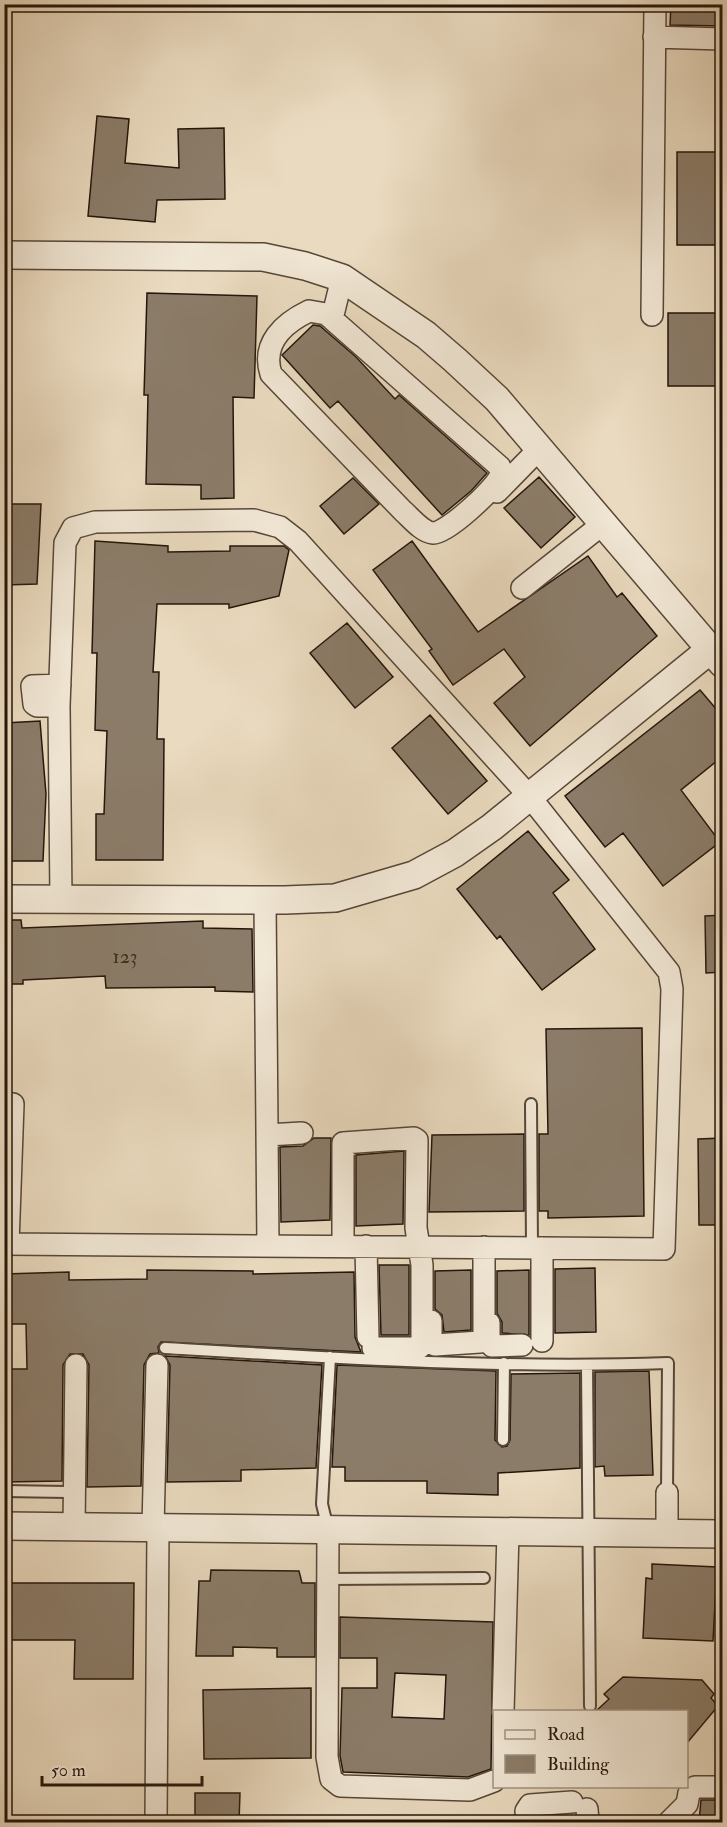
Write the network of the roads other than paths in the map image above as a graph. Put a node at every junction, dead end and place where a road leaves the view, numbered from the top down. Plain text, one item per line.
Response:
1 (655, 4) edge
2 (654, 37) junction
3 (723, 39) edge
4 (4, 255) edge
5 (342, 278) junction
6 (652, 315) dead end
7 (333, 319) junction
8 (540, 448) junction
9 (484, 506) dead end
10 (604, 523) junction
11 (522, 588) dead end
12 (717, 656) edge
13 (530, 797) junction
14 (4, 899) edge
15 (61, 899) junction
16 (265, 900) junction
17 (13, 1104) dead end
18 (531, 1104) dead end
19 (302, 1133) dead end
20 (267, 1135) junction
21 (337, 1137) dead end
22 (6, 1244) edge
23 (268, 1246) junction
24 (339, 1246) junction
25 (366, 1246) junction
26 (424, 1247) junction
27 (487, 1248) junction
28 (537, 1248) junction
29 (542, 1341) dead end
30 (522, 1345) dead end
31 (161, 1357) joint
32 (330, 1358) junction
33 (504, 1363) junction
34 (587, 1365) junction
35 (503, 1440) dead end
36 (4, 1491) edge
37 (67, 1492) junction
38 (667, 1493) joint
39 (4, 1526) edge
40 (70, 1527) junction
41 (156, 1527) junction
42 (328, 1529) junction
43 (508, 1532) junction
44 (589, 1532) junction
45 (667, 1533) junction
46 (723, 1534) edge
47 (484, 1578) dead end
48 (328, 1579) junction
49 (590, 1706) dead end
50 (503, 1710) edge
51 (493, 1782) edge
52 (723, 1787) edge
53 (582, 1811) edge
54 (156, 1822) edge
55 (527, 1822) edge
56 (669, 1822) edge

1 - 2 street
2 - 3 street
2 - 6 street
4 - 5 street
5 - 7 street
5 - 8 street
7 - 7 street
8 - 9 street
8 - 10 street
10 - 11 street
10 - 12 street
12 - 13 street
13 - 15 street
13 - 16 street
13 - 28 street
14 - 15 street
15 - 16 street
16 - 20 street
17 - 22 street
18 - 28 lane
19 - 20 street
20 - 23 street
21 - 24 street
22 - 23 street
23 - 24 street
24 - 25 street
24 - 26 street
25 - 26 street
25 - 26 street
26 - 27 street
26 - 27 street
27 - 28 street
27 - 30 street
28 - 29 street
31 - 32 lane
31 - 41 street
32 - 33 lane
32 - 42 lane
33 - 34 lane
33 - 35 lane
34 - 38 lane
34 - 44 lane
36 - 37 lane
37 - 40 street
37 - 40 street
38 - 45 street
39 - 40 street
40 - 41 street
41 - 42 street
41 - 54 street
42 - 43 street
42 - 48 street
43 - 44 street
43 - 50 street
44 - 45 street
44 - 49 lane
45 - 46 street
47 - 48 lane
48 - 51 street
52 - 56 street
53 - 55 street

